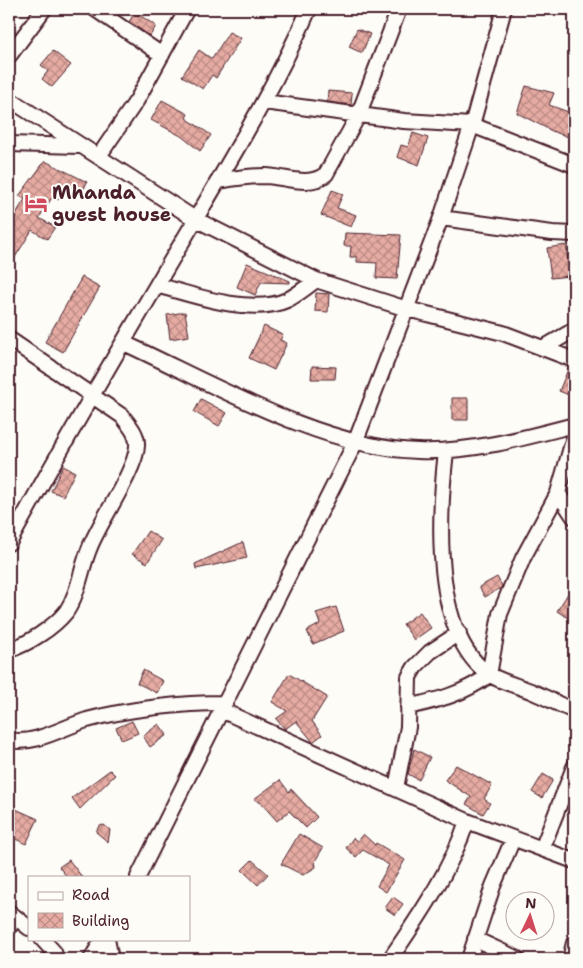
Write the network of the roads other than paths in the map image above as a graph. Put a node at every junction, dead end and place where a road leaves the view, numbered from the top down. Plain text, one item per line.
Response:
1 (44, 9) edge
2 (95, 9) edge
3 (187, 9) edge
4 (399, 9) edge
5 (504, 9) edge
6 (305, 10) edge
7 (162, 55) junction
8 (9, 56) edge
9 (9, 99) edge
10 (264, 102) junction
11 (358, 116) junction
12 (472, 125) junction
13 (9, 144) edge
14 (79, 146) junction
15 (99, 156) junction
16 (574, 166) edge
17 (220, 181) junction
18 (441, 218) junction
19 (195, 220) junction
20 (574, 234) edge
21 (316, 280) junction
22 (157, 285) junction
23 (407, 309) junction
24 (574, 330) edge
25 (10, 343) edge
26 (124, 343) junction
27 (543, 348) junction
28 (574, 360) edge
29 (92, 397) junction
30 (574, 425) edge
31 (574, 437) edge
32 (355, 443) junction
33 (446, 451) junction
34 (558, 493) junction
35 (574, 518) edge
36 (9, 543) edge
37 (459, 633) junction
38 (9, 650) edge
39 (489, 675) junction
40 (223, 706) junction
41 (408, 707) junction
42 (574, 711) edge
43 (9, 740) edge
44 (574, 767) edge
45 (399, 769) junction
46 (377, 780) junction
47 (396, 788) junction
48 (468, 821) junction
49 (513, 839) junction
50 (542, 849) junction
51 (574, 861) edge
52 (138, 876) edge
53 (11, 919) edge
54 (28, 928) edge
55 (475, 939) junction
56 (43, 940) edge
57 (104, 940) edge
58 (105, 940) edge
59 (574, 942) edge
60 (56, 959) edge
61 (91, 959) edge
62 (111, 959) edge
63 (390, 959) edge
64 (469, 959) edge
65 (518, 959) edge
66 (570, 959) edge

1 - 8 street
2 - 7 street
3 - 7 street
4 - 11 street
5 - 12 street
6 - 10 street
7 - 15 street
9 - 14 street
10 - 11 street
10 - 17 street
11 - 12 street
11 - 17 street
12 - 16 street
12 - 18 street
13 - 14 street
14 - 15 street
15 - 19 street
17 - 19 street
18 - 20 street
18 - 23 street
19 - 21 street
19 - 22 street
21 - 22 street
21 - 23 street
22 - 26 street
23 - 27 street
23 - 32 street
24 - 27 street
25 - 29 street
26 - 29 street
26 - 32 street
27 - 28 street
29 - 36 street
29 - 38 street
30 - 33 street
31 - 34 street
32 - 33 street
32 - 40 street
33 - 37 street
34 - 35 street
34 - 39 street
37 - 39 street
37 - 41 street
39 - 41 street
39 - 42 street
40 - 43 street
40 - 46 street
40 - 52 street
41 - 45 street
44 - 50 street
45 - 46 street
45 - 47 street
46 - 47 street
47 - 48 street
48 - 49 street
48 - 63 street
49 - 50 street
49 - 55 street
50 - 51 street
53 - 54 street
55 - 64 street
55 - 65 street
56 - 60 street
57 - 61 street
58 - 62 street
59 - 66 street

